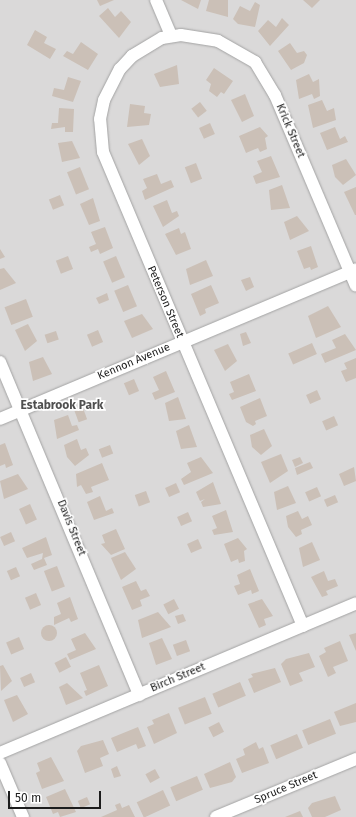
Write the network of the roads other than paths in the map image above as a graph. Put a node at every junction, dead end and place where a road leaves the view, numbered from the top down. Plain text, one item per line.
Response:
1 (156, 0) edge
2 (171, 36) junction
3 (353, 270) edge
4 (356, 286) edge
5 (182, 342) junction
6 (0, 362) edge
7 (21, 410) junction
8 (0, 419) edge
9 (356, 603) edge
10 (303, 626) junction
11 (139, 695) junction
12 (0, 753) edge
13 (356, 759) edge
14 (0, 763) edge
15 (23, 817) edge
16 (216, 817) edge

1 - 2 street
2 - 3 street, Krick Street
2 - 5 street, Peterson Street
3 - 4 street, Krick Street
3 - 5 street, Kennon Avenue
5 - 7 street, Kennon Avenue
5 - 10 street, Peterson Street
6 - 7 street, Davis Street
7 - 8 street, Kennon Avenue
7 - 11 street, Davis Street
9 - 10 street, Birch Street
10 - 11 street, Birch Street
11 - 12 street, Birch Street
13 - 16 street, Spruce Street
14 - 15 street

